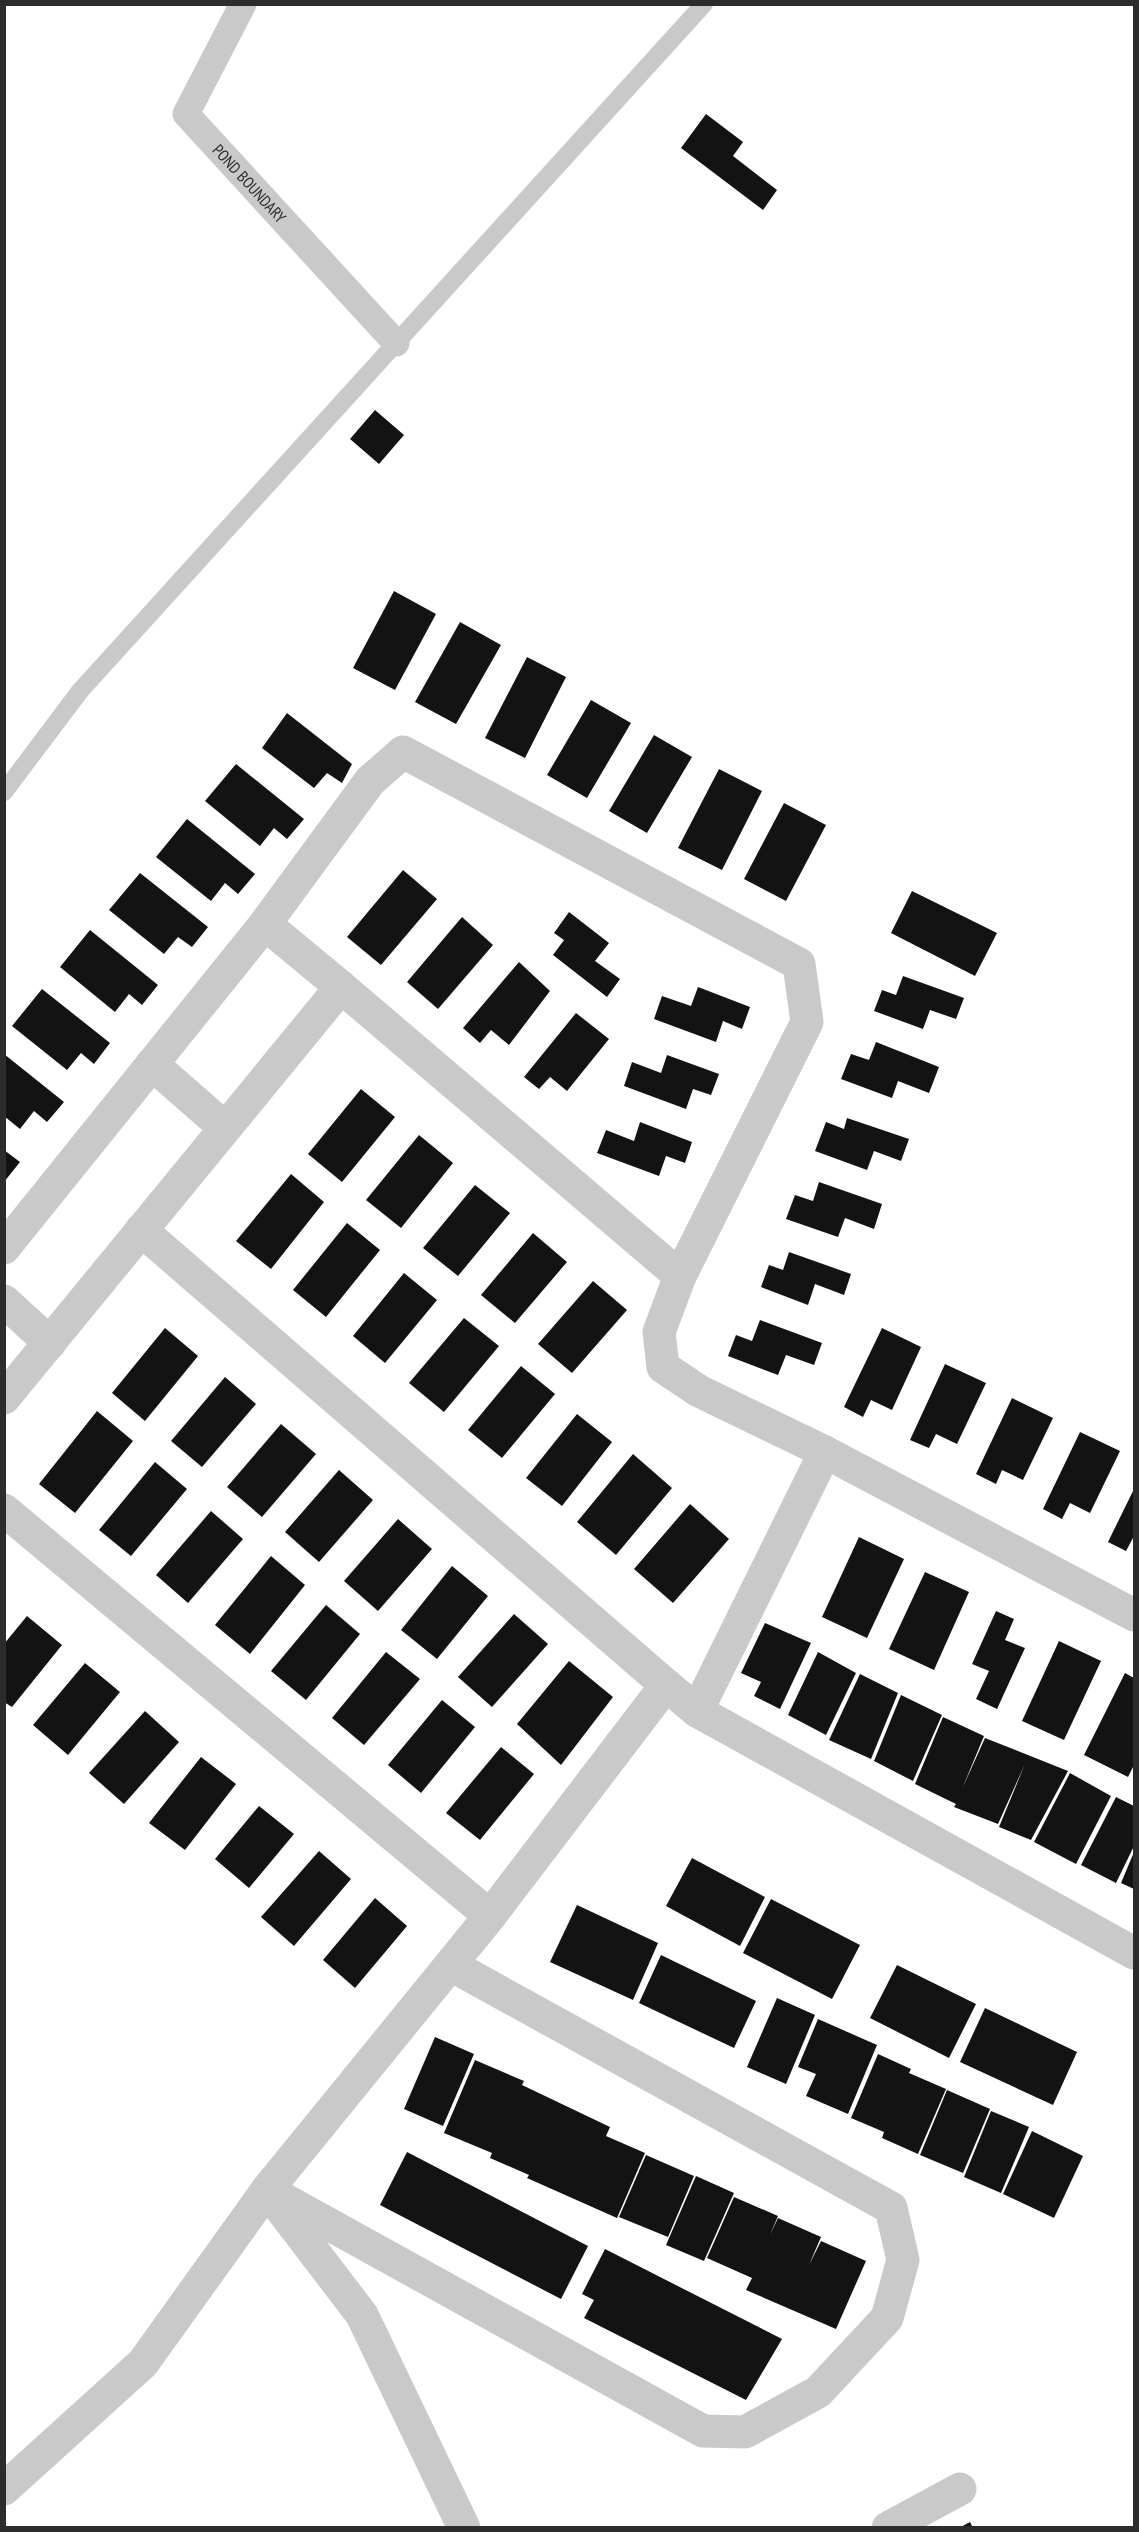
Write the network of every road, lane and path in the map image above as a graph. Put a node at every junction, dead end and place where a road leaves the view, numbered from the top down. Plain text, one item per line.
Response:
1 (243, 4) edge
2 (704, 4) edge
3 (396, 343) junction
4 (4, 792) edge
5 (265, 924) junction
6 (341, 987) junction
7 (153, 1064) junction
8 (225, 1128) junction
9 (141, 1230) junction
10 (4, 1248) edge
11 (680, 1276) junction
12 (4, 1301) edge
13 (50, 1343) junction
14 (4, 1398) edge
15 (825, 1452) junction
16 (4, 1510) edge
17 (1134, 1615) edge
18 (666, 1685) junction
19 (697, 1711) junction
20 (490, 1916) junction
21 (1134, 1953) edge
22 (451, 1965) junction
23 (267, 2190) junction
24 (4, 2489) edge
25 (960, 2489) dead end
26 (465, 2528) edge
27 (888, 2528) edge

1 - 3 street, POND BOUNDARY
2 - 3 lane
3 - 4 lane
5 - 6 street
5 - 7 street
5 - 11 street
6 - 8 street
6 - 11 street
7 - 8 street
7 - 10 street
8 - 9 street
9 - 13 street
9 - 18 street
11 - 15 street
12 - 13 street
13 - 14 street
15 - 17 street
15 - 19 street
16 - 20 street
18 - 19 street
18 - 20 street
19 - 21 street
20 - 22 street
22 - 23 street
22 - 23 street
23 - 24 street
23 - 26 street
25 - 27 street

